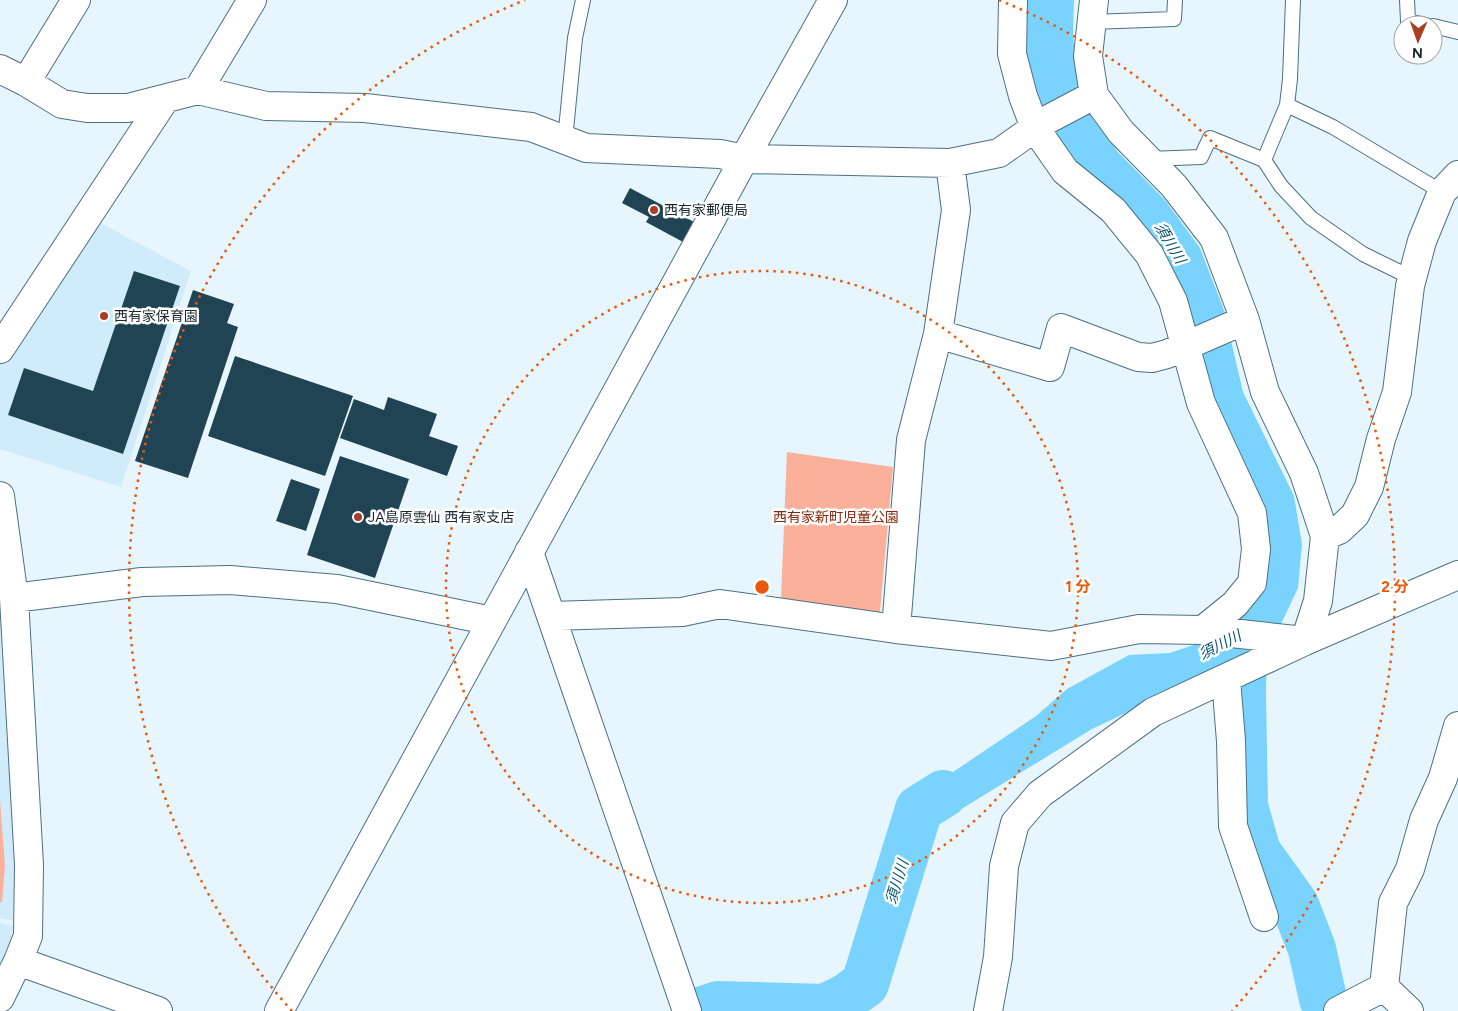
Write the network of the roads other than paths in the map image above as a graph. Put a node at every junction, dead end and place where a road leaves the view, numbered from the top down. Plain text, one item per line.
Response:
1 (76, 0) edge
2 (252, 0) edge
3 (583, 0) edge
4 (833, 0) edge
5 (1013, 0) edge
6 (1175, 0) edge
7 (1293, 0) edge
8 (1407, 0) edge
9 (1092, 11) edge
10 (1408, 15) edge
11 (1443, 28) edge
12 (1458, 32) edge
13 (0, 68) edge
14 (26, 82) junction
15 (198, 90) junction
16 (1092, 96) junction
17 (165, 99) junction
18 (1287, 105) junction
19 (1039, 125) junction
20 (565, 140) junction
21 (1147, 158) junction
22 (744, 159) junction
23 (1264, 160) junction
24 (950, 163) junction
25 (1450, 183) edge
26 (1412, 278) junction
27 (1240, 322) junction
28 (938, 334) junction
29 (1189, 343) junction
30 (0, 348) edge
31 (0, 496) edge
32 (1326, 536) junction
33 (529, 552) junction
34 (1458, 575) edge
35 (14, 598) junction
36 (551, 616) junction
37 (492, 621) junction
38 (896, 628) junction
39 (1207, 631) junction
40 (1293, 639) junction
41 (1238, 673) junction
42 (1458, 726) edge
43 (1264, 917) dead end
44 (18, 961) junction
45 (1384, 987) junction
46 (0, 998) edge
47 (685, 1006) edge
48 (158, 1011) edge
49 (279, 1011) edge
50 (988, 1011) edge
51 (1338, 1011) edge
52 (1409, 1011) edge

1 - 14 street
2 - 15 street
3 - 20 lane
4 - 22 street
5 - 19 street
6 - 9 lane
7 - 18 lane
8 - 10 lane
9 - 16 street
11 - 12 lane
13 - 14 street
14 - 17 street
15 - 17 street
15 - 20 street
16 - 19 street
16 - 21 street
17 - 30 street
18 - 23 lane
18 - 25 lane
19 - 24 street
19 - 29 street
20 - 22 street
21 - 23 lane
21 - 27 street
22 - 24 street
22 - 33 street
23 - 26 lane
24 - 28 street
25 - 26 street
26 - 32 street
27 - 29 street
27 - 32 street
28 - 29 street
28 - 38 street
29 - 39 street
31 - 35 street
32 - 40 street
33 - 36 street
33 - 37 street
34 - 40 street
35 - 37 street
35 - 44 street
36 - 38 street
36 - 47 street
37 - 49 street
38 - 39 street
39 - 40 street
40 - 41 street
41 - 43 street
41 - 50 street
42 - 45 street
44 - 46 street
44 - 48 street
45 - 51 street
45 - 52 street

